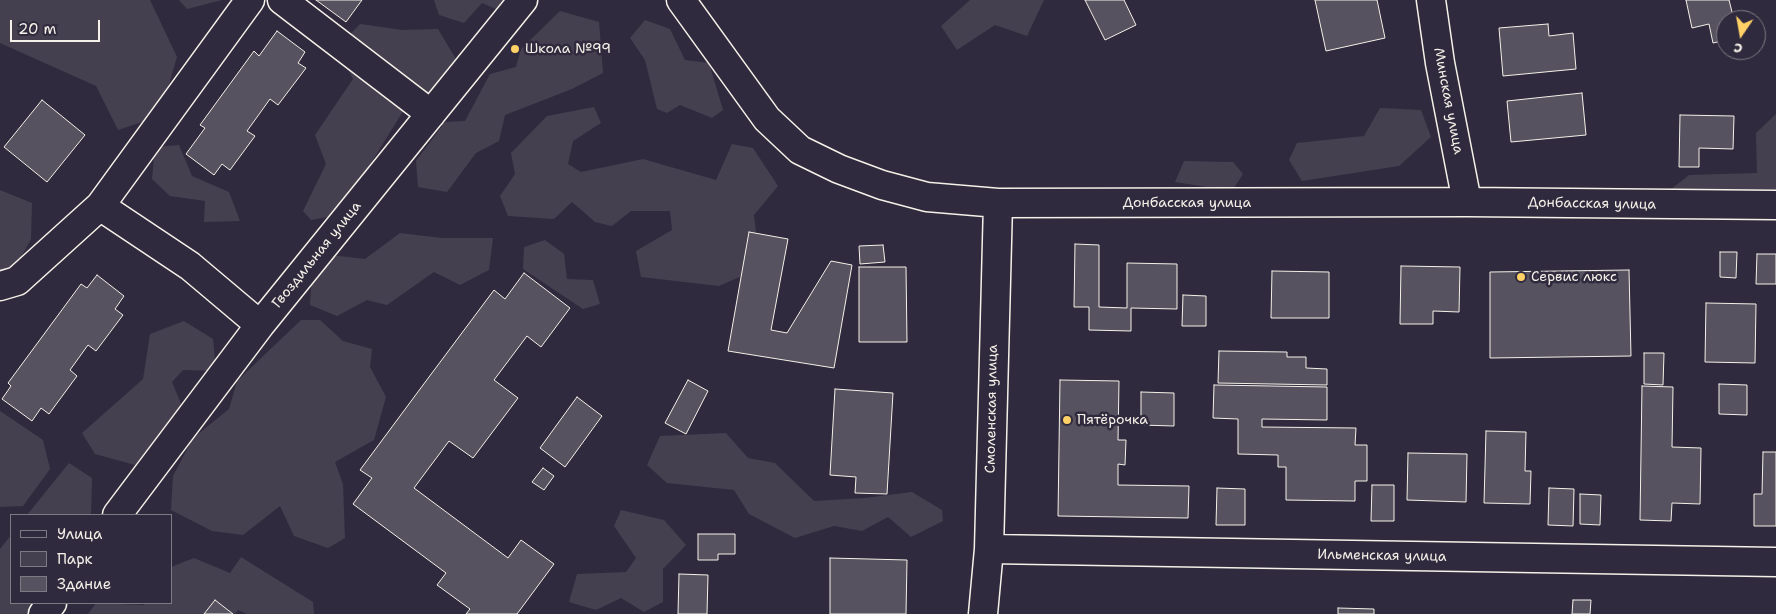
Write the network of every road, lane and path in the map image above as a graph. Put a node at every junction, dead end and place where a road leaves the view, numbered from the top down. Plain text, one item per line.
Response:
1 (250, 0) edge
2 (282, 0) edge
3 (523, 0) edge
4 (681, 0) edge
5 (1431, 0) edge
6 (431, 114) junction
7 (1467, 202) junction
8 (998, 203) junction
9 (1776, 205) edge
10 (100, 206) junction
11 (0, 286) edge
12 (260, 324) junction
13 (118, 514) edge
14 (988, 549) junction
15 (1776, 562) edge
16 (51, 604) edge
17 (43, 614) edge
18 (983, 614) edge

1 - 10 street
2 - 6 street
3 - 6 street, Гвоздильная улица
4 - 8 street, Донбасская улица
5 - 7 street, Минская улица
6 - 12 street, Гвоздильная улица
7 - 8 street, Донбасская улица
7 - 9 street, Донбасская улица
8 - 14 street, Смоленская улица
10 - 11 street
10 - 12 street
12 - 13 street, Гвоздильная улица
14 - 15 street, Ильменская улица
14 - 18 street, Смоленская улица
16 - 17 street

